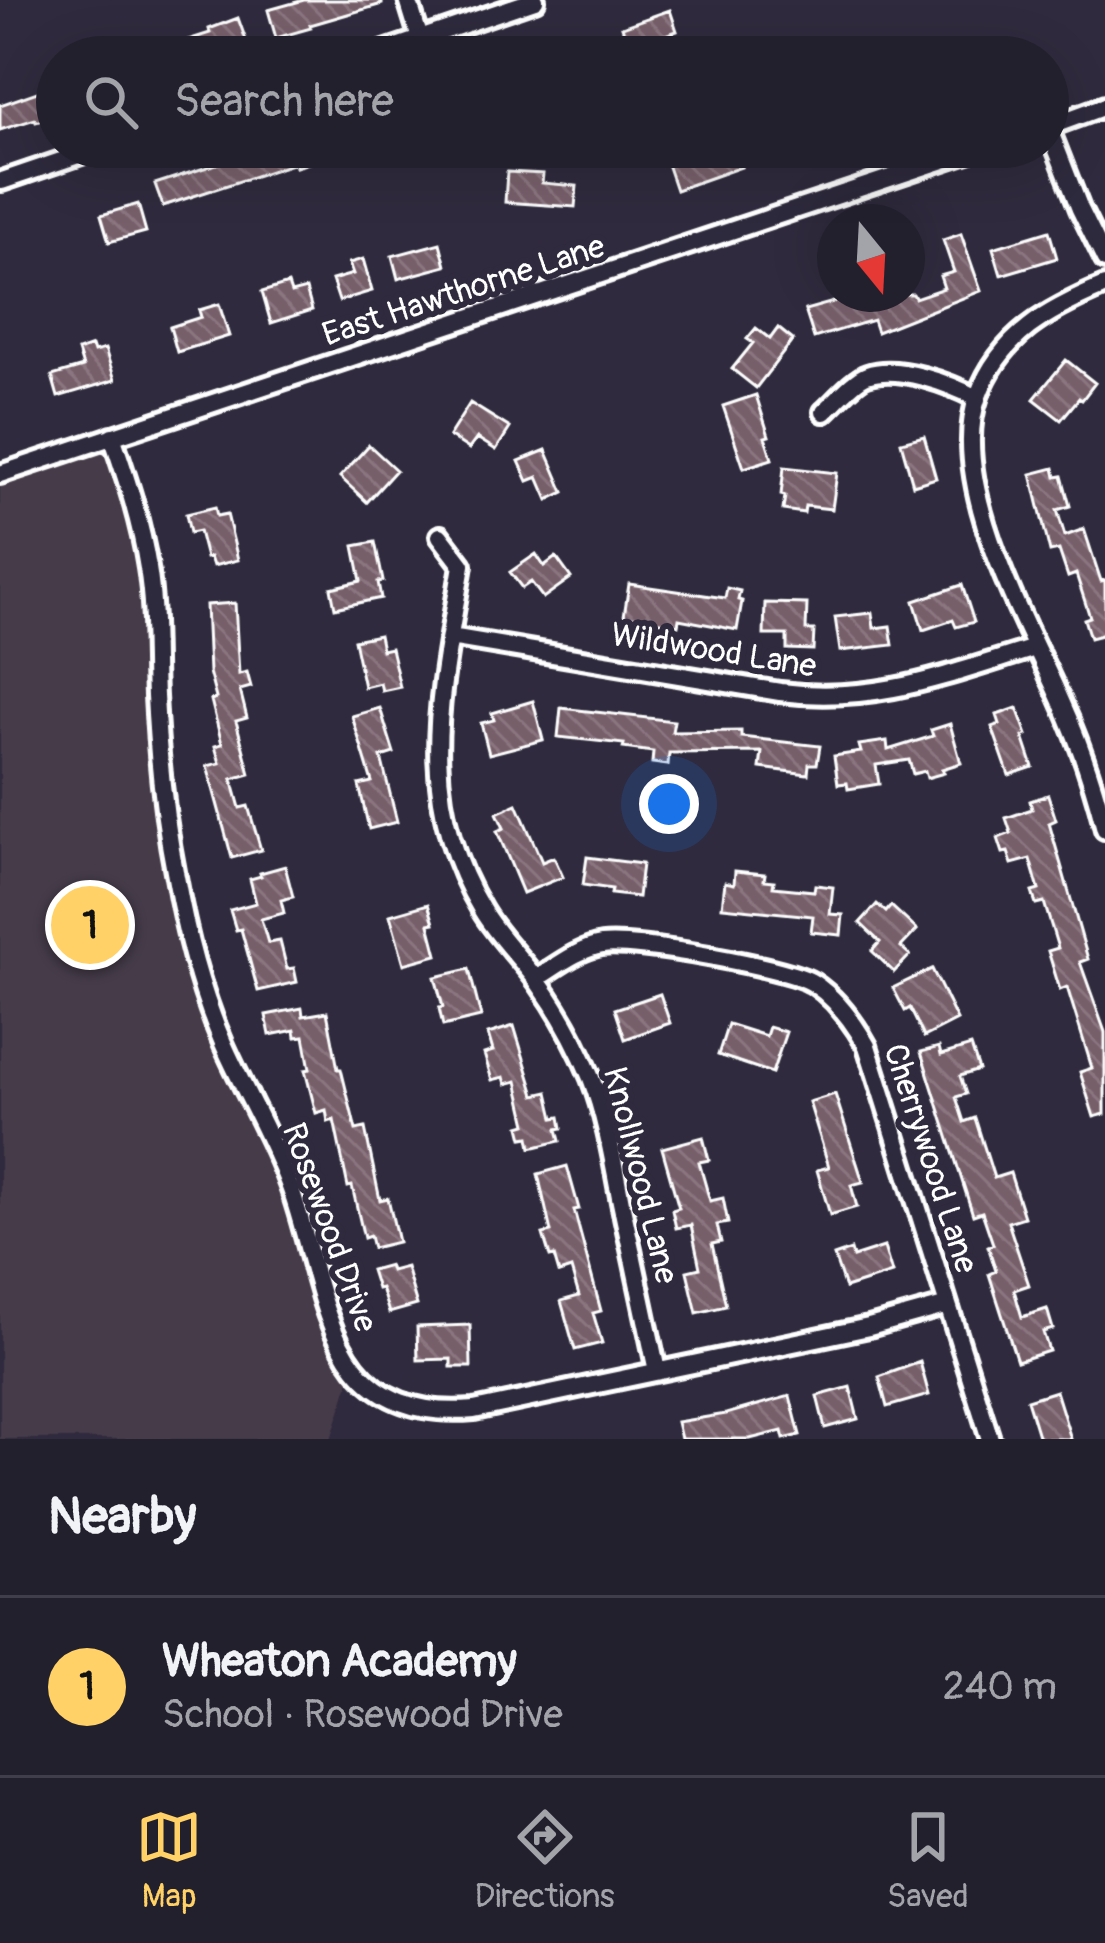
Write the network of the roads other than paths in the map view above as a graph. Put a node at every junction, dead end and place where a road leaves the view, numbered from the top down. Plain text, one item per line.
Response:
1 (408, 0) edge
2 (535, 0) edge
3 (419, 36) edge
4 (429, 36) edge
5 (1105, 106) edge
6 (1069, 119) edge
7 (40, 168) edge
8 (918, 168) edge
9 (1064, 168) edge
10 (2, 181) edge
11 (1105, 260) edge
12 (1105, 286) edge
13 (977, 398) junction
14 (824, 412) dead end
15 (112, 436) junction
16 (0, 473) edge
17 (440, 536) dead end
18 (450, 637) junction
19 (1035, 647) junction
20 (1105, 829) edge
21 (536, 979) junction
22 (948, 1305) junction
23 (657, 1371) junction
24 (990, 1439) edge

1 - 3 street
2 - 4 street
5 - 6 street
7 - 10 street
8 - 15 street, East Hawthorne Lane
9 - 11 street
12 - 13 street
13 - 14 street
13 - 19 street
15 - 16 street, East Hawthorne Lane
15 - 23 street, Rosewood Drive
17 - 18 street, Knollwood Lane
18 - 19 street, Wildwood Lane
18 - 21 street, Knollwood Lane
19 - 20 street
21 - 22 street, Cherrywood Lane
21 - 23 street, Knollwood Lane
22 - 23 street, Rosewood Drive
22 - 24 street, Cherrywood Lane

